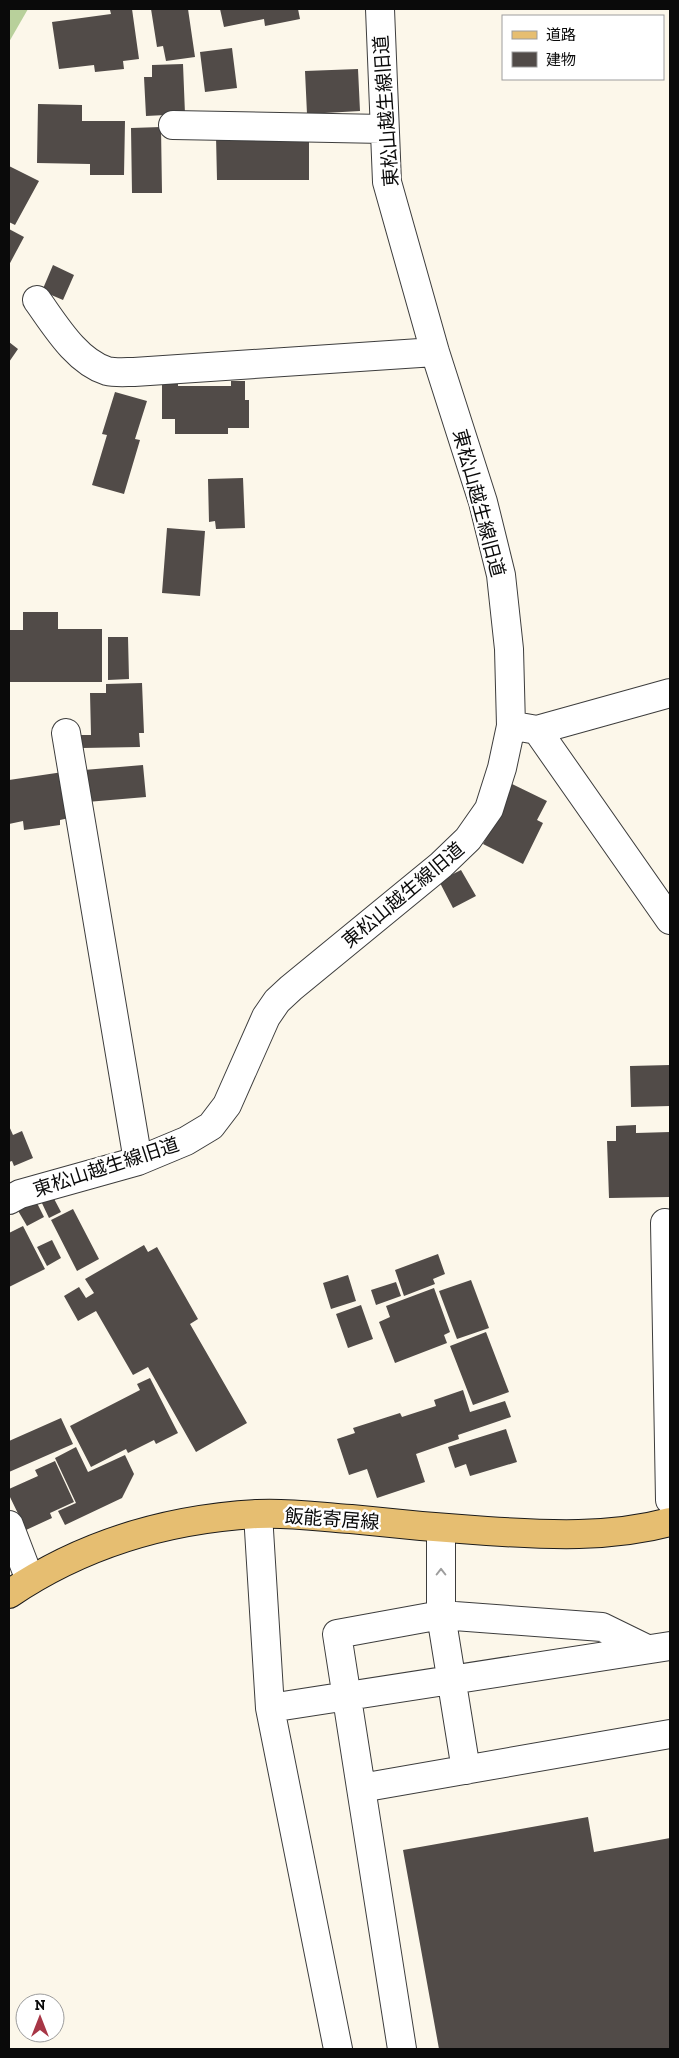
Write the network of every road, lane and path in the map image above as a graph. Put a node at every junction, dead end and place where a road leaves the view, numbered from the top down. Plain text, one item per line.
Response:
1 (380, 9) edge
2 (173, 125) dead end
3 (384, 129) junction
4 (37, 300) dead end
5 (435, 352) junction
6 (670, 693) edge
7 (510, 726) junction
8 (537, 730) junction
9 (66, 733) dead end
10 (670, 920) edge
11 (138, 1161) junction
12 (9, 1200) edge
13 (665, 1223) dead end
14 (670, 1500) edge
15 (258, 1514) junction
16 (670, 1522) edge
17 (9, 1525) edge
18 (440, 1528) junction
19 (19, 1587) edge
20 (441, 1615) junction
21 (659, 1647) edge
22 (450, 1680) junction
23 (347, 1697) junction
24 (270, 1708) junction
25 (670, 1734) edge
26 (466, 1770) junction
27 (361, 1788) junction
28 (338, 2049) edge
29 (402, 2049) edge

1 - 3 street, 東松山越生線旧道
2 - 3 street
3 - 5 street, 東松山越生線旧道
4 - 5 street
5 - 7 street, 東松山越生線旧道
6 - 8 street
7 - 8 street
7 - 11 street, 東松山越生線旧道
8 - 10 street
9 - 11 street
11 - 12 street, 東松山越生線旧道
13 - 14 street
15 - 18 main road, 飯能寄居線
15 - 19 main road, 飯能寄居線
15 - 24 street
16 - 18 main road, 飯能寄居線
17 - 19 street
20 -> 18 street
20 - 21 street
20 - 22 street
20 - 23 street
21 - 22 street
22 - 23 street
22 - 26 street
23 - 24 street
23 - 27 street
24 - 28 street
25 - 26 street
26 - 27 street
27 - 29 street

